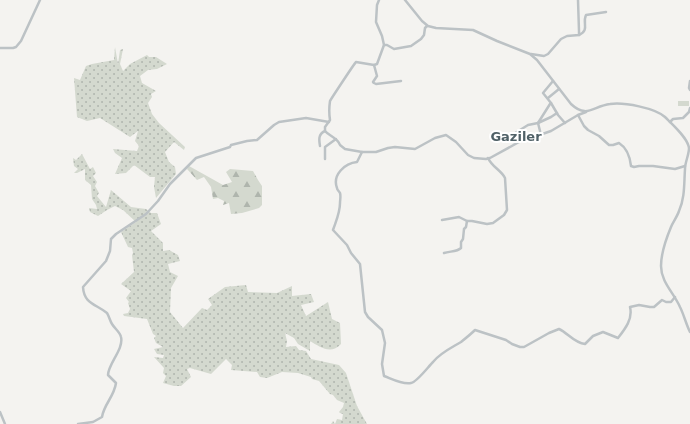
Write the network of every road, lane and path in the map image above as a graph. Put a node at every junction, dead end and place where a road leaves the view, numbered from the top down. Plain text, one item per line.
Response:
1 (40, 0) edge
2 (379, 0) edge
3 (405, 0) edge
4 (578, 0) edge
5 (606, 12) dead end
6 (427, 26) junction
7 (578, 35) junction
8 (384, 45) junction
9 (0, 48) edge
10 (530, 54) junction
11 (374, 65) junction
12 (402, 81) dead end
13 (553, 81) junction
14 (690, 81) edge
15 (559, 89) junction
16 (690, 90) edge
17 (548, 98) junction
18 (551, 103) junction
19 (690, 108) edge
20 (577, 110) junction
21 (588, 111) junction
22 (557, 113) junction
23 (578, 115) junction
24 (573, 118) junction
25 (329, 122) junction
26 (670, 122) junction
27 (538, 123) junction
28 (565, 123) junction
29 (325, 131) junction
30 (541, 135) junction
31 (336, 139) junction
32 (519, 142) junction
33 (320, 146) dead end
34 (362, 152) junction
35 (488, 158) junction
36 (325, 159) dead end
37 (685, 166) junction
38 (442, 220) dead end
39 (467, 222) junction
40 (444, 253) dead end
41 (675, 298) junction
42 (690, 332) edge
43 (0, 412) edge
44 (5, 424) edge
45 (78, 424) edge

1 - 9 street
2 - 8 street
3 - 6 street
4 - 7 street
5 - 7 street
6 - 8 street
6 - 10 street
7 - 10 street
8 - 11 street
10 - 13 street
11 - 12 street
11 - 25 street
13 - 15 street
13 - 17 street
14 - 16 street
15 - 17 street
15 - 20 street
17 - 18 street
18 - 22 street
18 - 27 street
19 - 26 street
20 - 21 street
20 - 24 street
21 - 23 street
21 - 26 street
22 - 27 street
22 - 28 street
23 - 24 street
23 - 37 street
24 - 28 street
25 - 29 street
25 - 45 street
26 - 37 street
27 - 30 street
27 - 32 street
28 - 30 street
29 - 31 street
29 - 33 street
30 - 32 street
31 - 34 street
31 - 36 street
32 - 35 street
34 - 35 street
34 - 41 street
35 - 39 street
37 - 41 street
38 - 39 street
39 - 40 street
41 - 42 street
43 - 44 street

